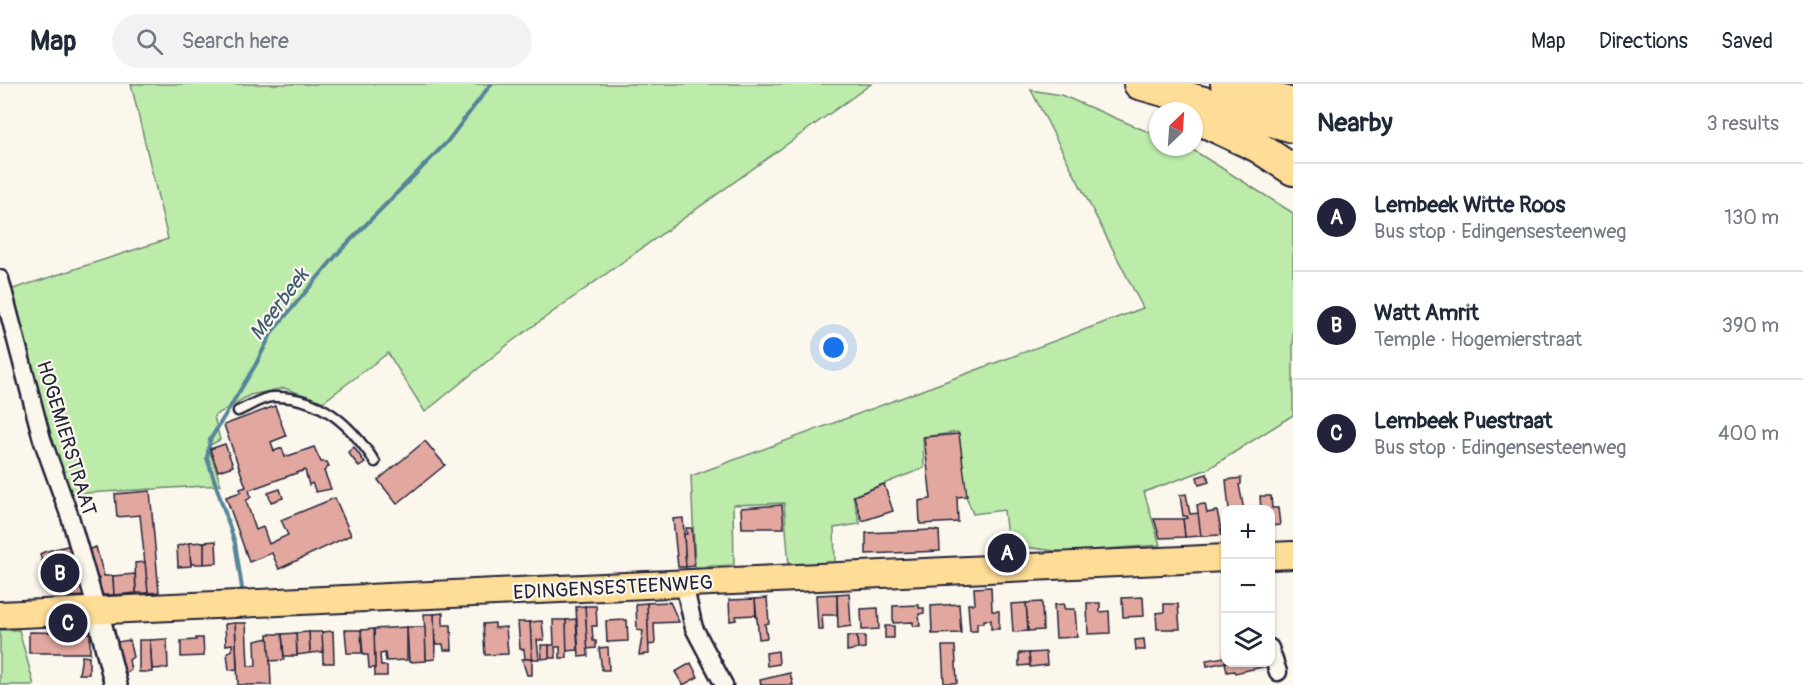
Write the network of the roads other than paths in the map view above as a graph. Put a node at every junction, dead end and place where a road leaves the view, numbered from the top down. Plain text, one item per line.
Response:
1 (1123, 84) edge
2 (1138, 84) edge
3 (1227, 84) edge
4 (1155, 102) edge
5 (1293, 104) edge
6 (1203, 121) edge
7 (1293, 128) edge
8 (1293, 170) edge
9 (0, 279) edge
10 (238, 411) dead end
11 (375, 462) dead end
12 (1293, 555) edge
13 (1275, 556) edge
14 (1221, 558) edge
15 (684, 584) junction
16 (97, 610) junction
17 (0, 615) edge
18 (1275, 663) edge
19 (1278, 672) dead end
20 (116, 685) edge
21 (724, 685) edge

1 - 4 highway
2 - 7 highway
3 - 5 highway
6 - 8 highway
9 - 16 street, HOGEMIERSTRAAT
10 - 11 lane
12 - 13 main road
14 - 15 main road, EDINGENSESTEENWEG
15 - 16 main road, EDINGENSESTEENWEG
15 - 21 street
16 - 17 main road, EDINGENSESTEENWEG
16 - 20 street
18 - 19 street

